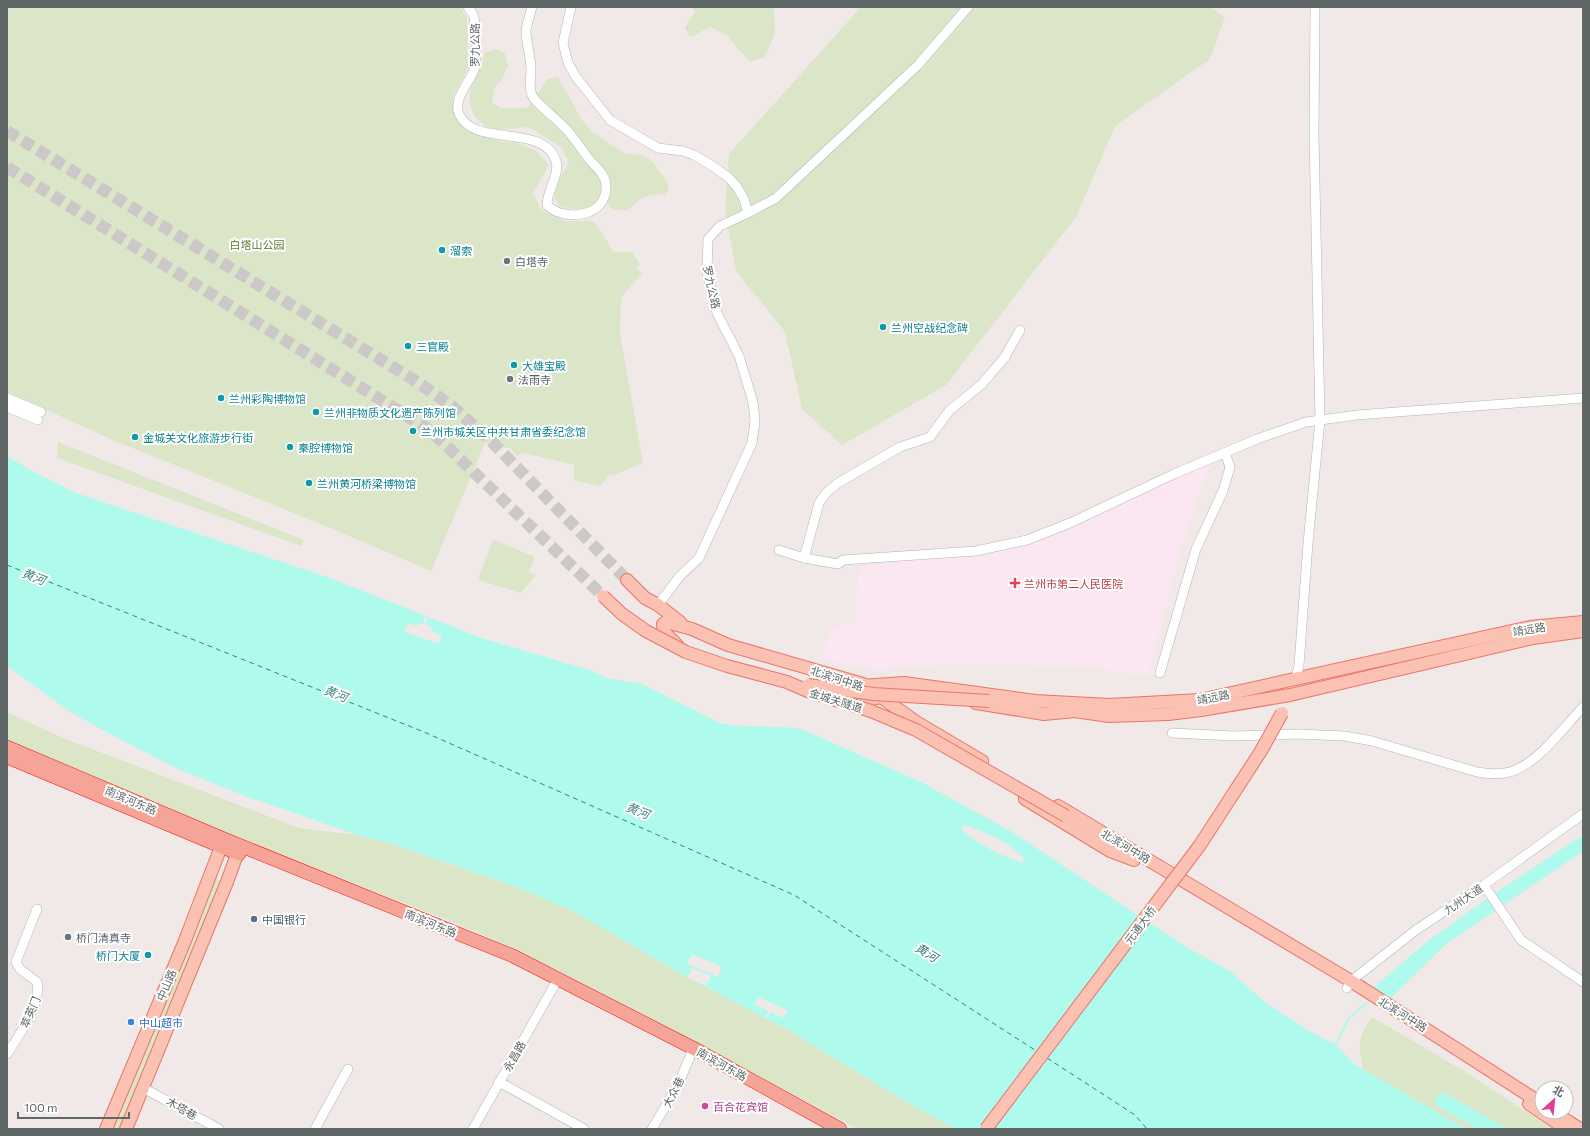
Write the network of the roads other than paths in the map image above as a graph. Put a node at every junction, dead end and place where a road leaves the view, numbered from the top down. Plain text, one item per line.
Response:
1 (468, 7) edge
2 (532, 7) edge
3 (571, 7) edge
4 (968, 7) edge
5 (1315, 7) edge
6 (748, 213) junction
7 (1020, 330) dead end
8 (7, 398) edge
9 (1583, 398) edge
10 (7, 407) edge
11 (1320, 420) junction
12 (1225, 453) junction
13 (779, 550) dead end
14 (804, 558) junction
15 (626, 580) tunnel mouth
16 (603, 596) tunnel mouth
17 (658, 605) junction
18 (1583, 622) edge
19 (692, 628) junction
20 (1583, 631) edge
21 (1160, 672) dead end
22 (1296, 679) junction
23 (787, 682) junction
24 (863, 684) junction
25 (1290, 695) junction
26 (880, 696) junction
27 (842, 700) junction
28 (854, 704) junction
29 (1583, 707) edge
30 (1075, 710) junction
31 (1172, 733) dead end
32 (7, 747) edge
33 (7, 757) edge
34 (1583, 814) edge
35 (222, 844) junction
36 (239, 850) junction
37 (1134, 860) junction
38 (1486, 888) junction
39 (37, 909) dead end
40 (1583, 982) edge
41 (555, 984) junction
42 (1349, 985) junction
43 (1380, 1004) junction
44 (7, 1054) edge
45 (691, 1054) junction
46 (348, 1070) dead end
47 (499, 1082) junction
48 (143, 1088) junction
49 (1534, 1099) edge
50 (1566, 1120) edge
51 (106, 1129) edge
52 (126, 1129) edge
53 (219, 1129) edge
54 (315, 1129) edge
55 (473, 1129) edge
56 (584, 1129) edge
57 (652, 1129) edge
58 (829, 1129) edge
59 (840, 1129) edge
60 (986, 1129) edge
61 (1566, 1129) edge
62 (1580, 1129) edge

1 - 2 street, 罗九公路
3 - 6 street
4 - 6 street, 罗九公路
5 - 11 street
6 - 17 street, 罗九公路
7 - 14 street
8 - 10 street
9 - 11 street
11 - 12 street
11 - 22 street
12 - 14 street
12 - 21 street
13 - 14 street
15 - 17 main road
16 - 23 main road, 金城关隧道, bridge
17 - 19 main road
18 - 22 main road, 靖远路
19 - 24 main road, 北滨河中路
19 - 27 main road
20 - 25 main road, 靖远路
22 - 24 main road, 靖远路
22 - 25 main road, 元通大桥
23 - 30 main road, bridge
23 - 37 main road, 金城关隧道, bridge
24 - 26 main road, 北滨河中路
24 - 27 main road
25 - 30 main road, 靖远路
25 - 60 main road, 元通大桥, bridge
26 - 28 main road, 靖远路
26 - 30 main road, 靖远路
26 - 42 main road, 北滨河中路
27 - 28 main road
28 - 37 main road
29 - 31 street
32 - 35 highway, 南滨河东路
33 - 35 highway, 南滨河东路
34 - 38 street, 九州大道
35 - 36 highway, 南滨河东路
35 - 51 main road, 中山路
36 - 41 highway, 南滨河东路
36 - 48 main road, 中山路
36 - 59 highway, 南滨河东路
37 - 42 main road, 北滨河中路
38 - 40 street
38 - 42 street, 九州大道
39 - 44 street, 萃英门
41 - 45 highway, 南滨河东路
41 - 47 street, 永昌路
42 - 43 main road, 北滨河中路
43 - 49 main road, 北滨河中路
43 - 61 main road, 北滨河中路
45 - 57 street, 大众巷
45 - 58 highway, 南滨河东路
46 - 54 street
47 - 55 street, 永昌路
47 - 56 street
48 - 52 main road, 中山路
48 - 53 street, 木塔巷
50 - 62 main road

